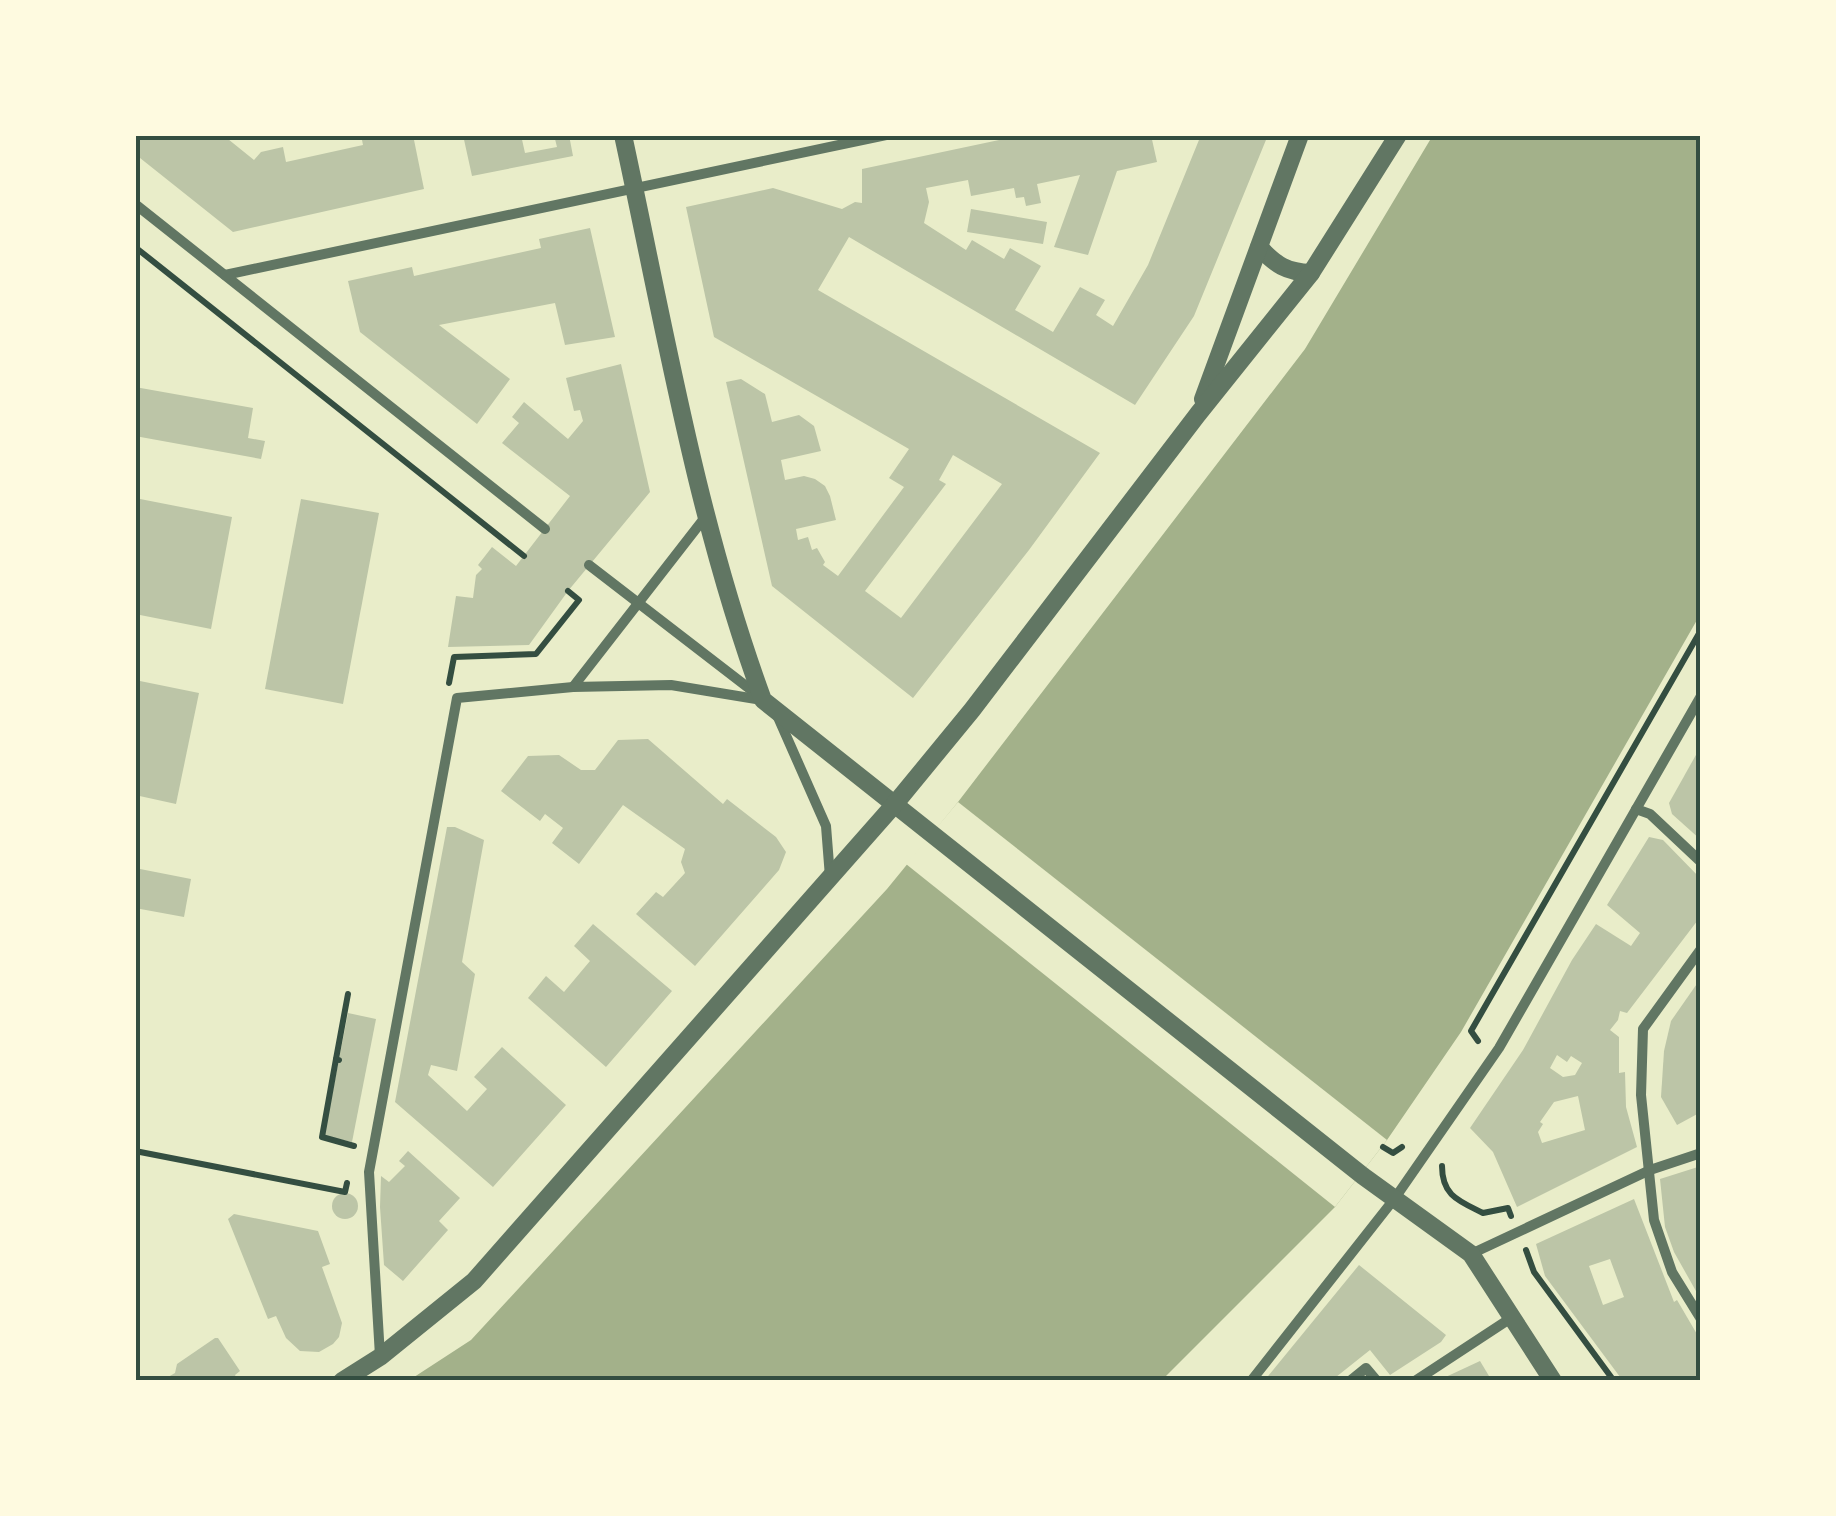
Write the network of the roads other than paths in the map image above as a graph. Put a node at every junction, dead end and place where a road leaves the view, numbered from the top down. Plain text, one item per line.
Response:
1 (623, 135) edge
2 (886, 135) edge
3 (1300, 135) edge
4 (1398, 135) edge
5 (634, 189) junction
6 (135, 204) edge
7 (1259, 247) junction
8 (1310, 273) junction
9 (225, 275) junction
10 (1198, 414) junction
11 (706, 516) junction
12 (545, 529) dead end
13 (590, 565) dead end
14 (638, 604) junction
15 (573, 688) junction
16 (1701, 696) edge
17 (769, 704) junction
18 (894, 805) junction
19 (1636, 809) junction
20 (1701, 862) edge
21 (830, 880) junction
22 (1701, 949) edge
23 (1701, 1153) edge
24 (1650, 1170) junction
25 (1394, 1198) junction
26 (1471, 1254) junction
27 (1511, 1318) junction
28 (1701, 1320) edge
29 (380, 1357) junction
30 (342, 1381) edge
31 (1252, 1381) edge
32 (1350, 1381) edge
33 (1377, 1381) edge
34 (1415, 1381) edge
35 (1553, 1381) edge

1 - 5 street
2 - 5 street
3 - 7 street
4 - 8 street
5 - 9 street
5 - 11 street
6 - 9 street
7 - 8 street
7 - 10 street
8 - 10 street
9 - 12 street
10 - 18 street
11 - 14 street
11 - 17 street
13 - 14 street
14 - 15 street
14 - 17 street
15 - 17 street
15 - 29 street
16 - 19 street
17 - 18 street
17 - 21 street
18 - 21 street
18 - 25 street
19 - 20 street
19 - 25 street
21 - 29 street
22 - 24 street
23 - 24 street
24 - 26 street
24 - 28 street
25 - 26 street
25 - 31 street
26 - 27 street
27 - 34 street
27 - 35 street
29 - 30 street
32 - 33 street

